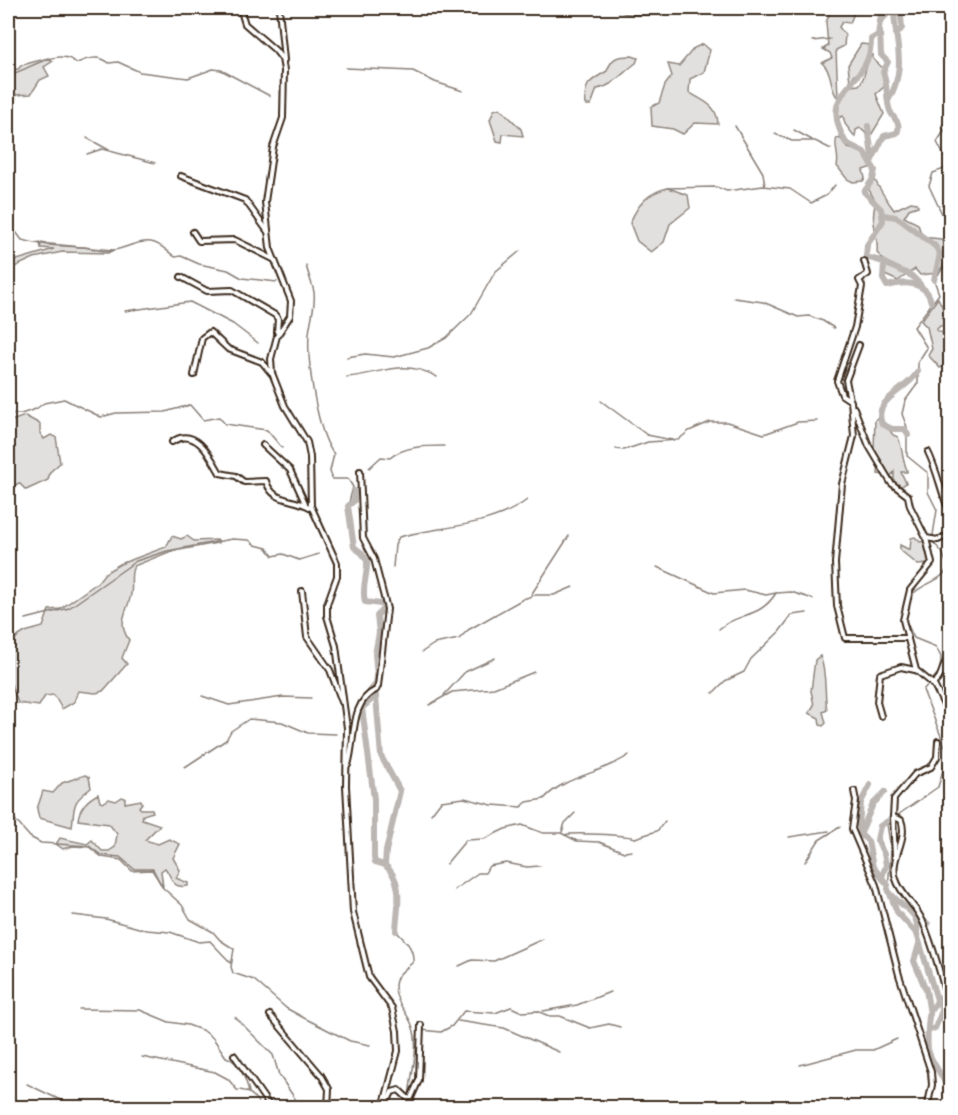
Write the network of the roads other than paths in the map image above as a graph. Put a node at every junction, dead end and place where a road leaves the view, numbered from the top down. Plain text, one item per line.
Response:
1 (240, 8) edge
2 (279, 8) edge
3 (284, 70) junction
4 (181, 176) dead end
5 (193, 232) dead end
6 (268, 233) junction
7 (275, 261) junction
8 (864, 261) dead end
9 (181, 277) dead end
10 (277, 336) junction
11 (859, 345) dead end
12 (272, 373) junction
13 (194, 375) dead end
14 (851, 401) junction
15 (172, 442) dead end
16 (263, 445) dead end
17 (928, 452) dead end
18 (360, 471) dead end
19 (305, 504) junction
20 (312, 508) junction
21 (951, 513) edge
22 (951, 518) edge
23 (951, 525) edge
24 (951, 532) edge
25 (926, 538) junction
26 (302, 591) dead end
27 (908, 638) junction
28 (951, 656) edge
29 (916, 670) junction
30 (932, 684) junction
31 (345, 711) junction
32 (881, 716) dead end
33 (951, 717) edge
34 (938, 741) dead end
35 (345, 771) junction
36 (854, 791) dead end
37 (893, 817) junction
38 (896, 857) junction
39 (950, 1010) edge
40 (270, 1015) dead end
41 (421, 1024) dead end
42 (234, 1055) dead end
43 (410, 1100) junction
44 (271, 1107) edge
45 (328, 1107) edge
46 (384, 1107) edge
47 (418, 1107) edge
48 (927, 1107) edge

1 - 3 street
2 - 3 street
3 - 6 street
4 - 6 street
5 - 7 street
6 - 7 street
7 - 10 street
8 - 14 street
9 - 10 street
10 - 12 street
11 - 14 street
12 - 13 street
12 - 20 street
14 - 25 street
14 - 27 street
15 - 19 street
16 - 19 street
17 - 21 street
18 - 35 street
19 - 20 street
20 - 31 street
22 - 23 street
24 - 25 street
25 - 27 street
26 - 31 street
27 - 29 street
28 - 30 street
29 - 30 street
29 - 32 street
30 - 33 street
31 - 35 street
34 - 37 street
35 - 46 street
36 - 48 street
37 - 38 street
37 - 38 street
38 - 39 street
40 - 45 street
41 - 43 street
42 - 44 street
43 - 46 street
43 - 47 street

